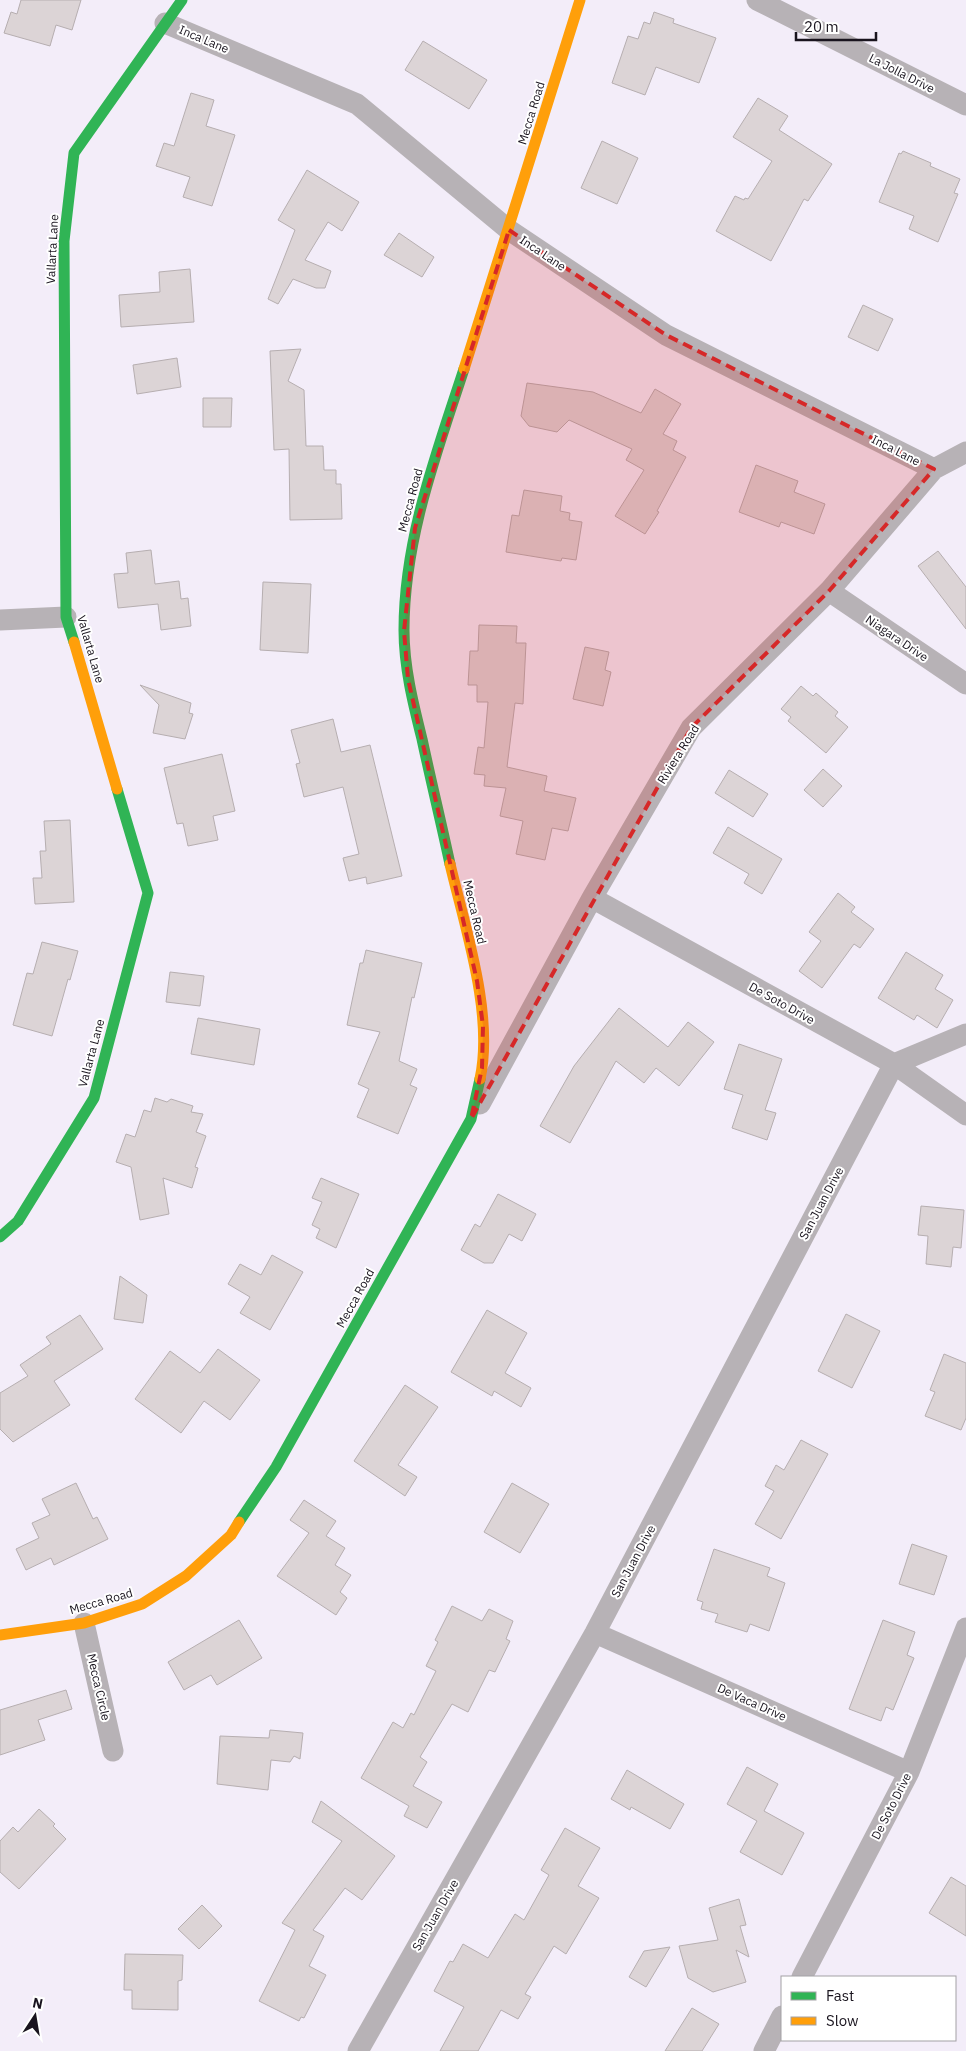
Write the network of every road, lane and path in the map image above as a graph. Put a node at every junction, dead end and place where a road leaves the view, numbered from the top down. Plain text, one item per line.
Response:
1 (182, 0) edge
2 (580, 0) edge
3 (757, 0) edge
4 (165, 23) junction
5 (966, 105) edge
6 (509, 230) junction
7 (966, 452) edge
8 (934, 469) junction
9 (829, 592) junction
10 (66, 617) junction
11 (0, 620) edge
12 (966, 684) edge
13 (592, 898) junction
14 (966, 1034) edge
15 (894, 1064) junction
16 (966, 1115) edge
17 (471, 1119) junction
18 (0, 1237) edge
19 (84, 1622) junction
20 (966, 1628) edge
21 (595, 1633) junction
22 (0, 1635) edge
23 (113, 1751) dead end
24 (909, 1772) junction
25 (803, 1976) edge
26 (781, 2018) edge
27 (358, 2051) edge
28 (764, 2051) edge

1 - 4 street, Vallarta Lane
2 - 6 street, Mecca Road
3 - 5 street, La Jolla Drive
4 - 6 street, Inca Lane
4 - 10 street, Vallarta Lane
6 - 8 street, Inca Lane
6 - 17 street, Mecca Road
7 - 8 street, Riviera Road
8 - 9 street, Riviera Road
9 - 12 street, Niagara Drive
9 - 13 street, Riviera Road
10 - 11 street
10 - 18 street, Vallarta Lane
13 - 15 street, De Soto Drive
13 - 17 street, Riviera Road
14 - 15 street
15 - 16 street, De Soto Drive
15 - 21 street, San Juan Drive
17 - 19 street, Mecca Road
19 - 22 street, Mecca Road
19 - 23 street, Mecca Circle
20 - 24 street, De Soto Drive
21 - 24 street, De Vaca Drive
21 - 27 street, San Juan Drive
24 - 25 street, De Soto Drive
26 - 28 street

